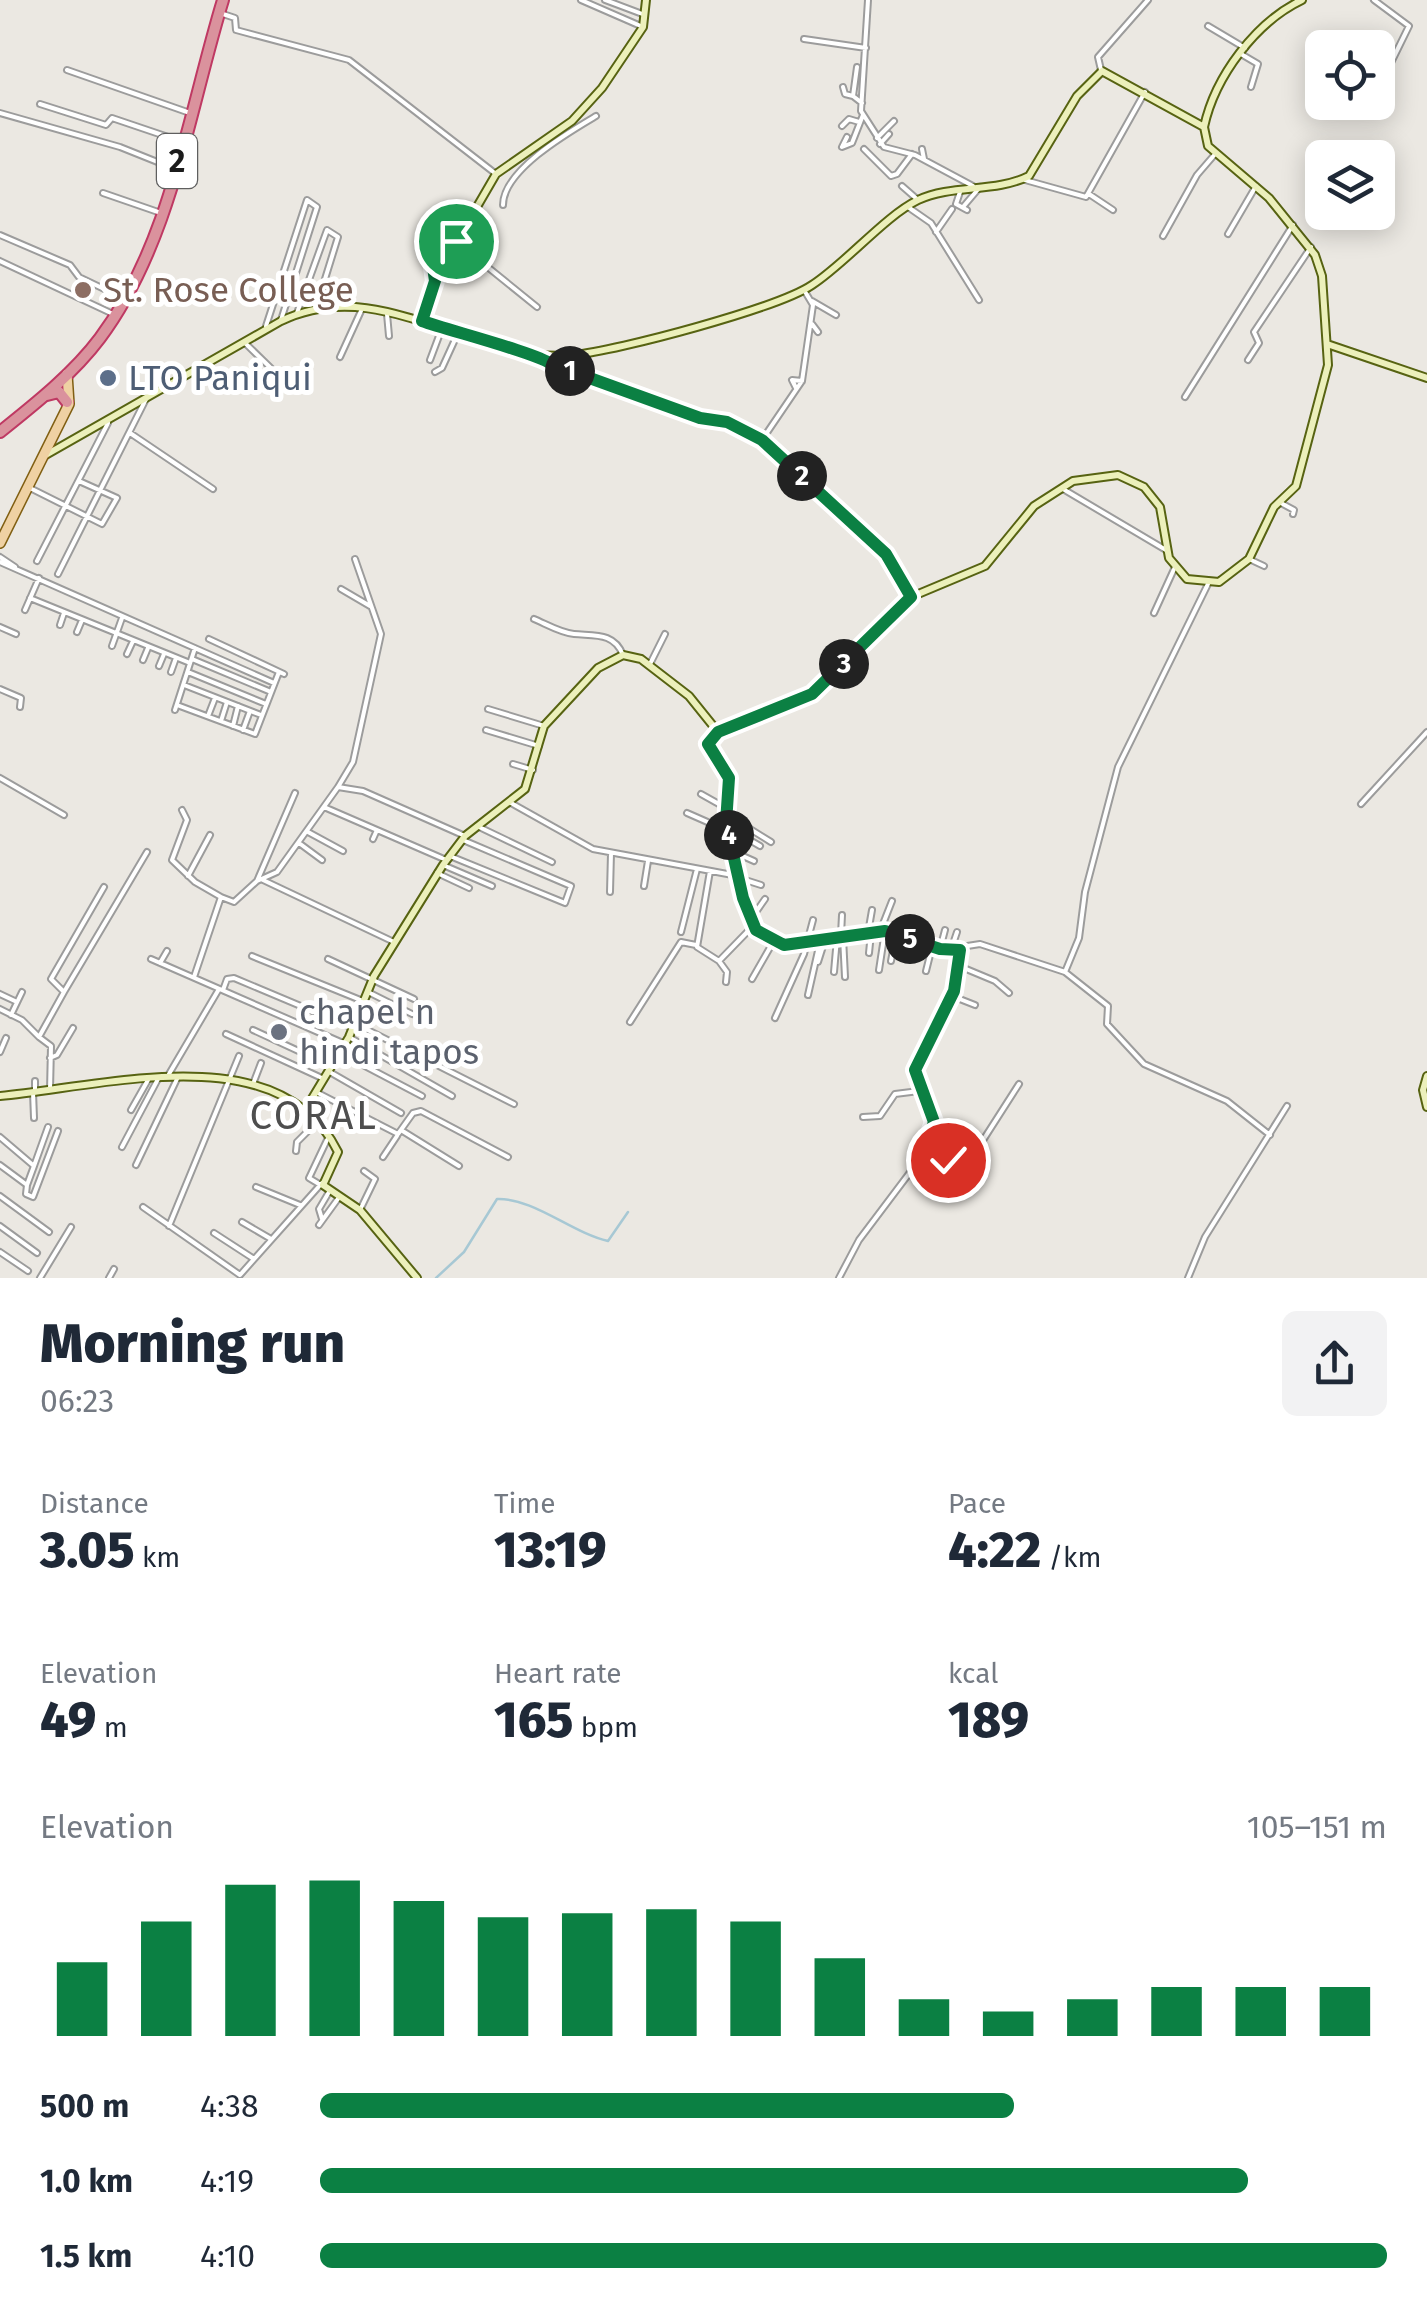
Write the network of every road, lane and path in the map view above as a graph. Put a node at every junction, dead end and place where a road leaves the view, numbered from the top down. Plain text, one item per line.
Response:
1 (222, 0) edge
2 (580, 0) edge
3 (605, 0) edge
4 (646, 0) edge
5 (868, 0) edge
6 (1148, 0) edge
7 (1302, 0) edge
8 (1374, 0) edge
9 (219, 12) junction
10 (644, 15) junction
11 (1208, 26) dead end
12 (642, 27) junction
13 (804, 39) dead end
14 (866, 48) junction
15 (1243, 51) junction
16 (1395, 54) edge
17 (857, 67) dead end
18 (67, 70) dead end
19 (1102, 71) junction
20 (843, 87) dead end
21 (1251, 87) dead end
22 (1145, 92) junction
23 (853, 96) junction
24 (862, 103) junction
25 (40, 104) dead end
26 (852, 107) dead end
27 (0, 113) edge
28 (191, 113) junction
29 (862, 113) junction
30 (596, 116) dead end
31 (894, 121) dead end
32 (859, 122) junction
33 (1204, 127) junction
34 (889, 134) dead end
35 (878, 141) junction
36 (183, 142) junction
37 (539, 148) junction
38 (864, 148) dead end
39 (922, 149) dead end
40 (1216, 152) junction
41 (912, 154) junction
42 (924, 159) junction
43 (175, 168) junction
44 (496, 174) junction
45 (1023, 179) junction
46 (902, 186) dead end
47 (1256, 186) junction
48 (978, 188) junction
49 (960, 192) junction
50 (104, 193) dead end
51 (1089, 194) junction
52 (918, 200) junction
53 (503, 206) dead end
54 (908, 208) junction
55 (1113, 210) dead end
56 (953, 212) dead end
57 (161, 213) junction
58 (1293, 225) junction
59 (936, 232) junction
60 (472, 234) dead end
61 (1228, 234) dead end
62 (0, 235) edge
63 (448, 235) junction
64 (1163, 236) dead end
65 (456, 241) junction
66 (1311, 247) junction
67 (0, 261) edge
68 (804, 290) junction
69 (125, 299) junction
70 (980, 300) dead end
71 (812, 301) junction
72 (363, 306) junction
73 (537, 307) dead end
74 (316, 308) junction
75 (386, 309) junction
76 (298, 313) junction
77 (836, 315) dead end
78 (116, 316) junction
79 (281, 321) junction
80 (422, 321) junction
81 (812, 324) junction
82 (442, 328) junction
83 (265, 331) junction
84 (818, 332) dead end
85 (458, 333) junction
86 (389, 336) dead end
87 (244, 342) junction
88 (1327, 344) junction
89 (340, 357) dead end
90 (544, 358) junction
91 (430, 360) dead end
92 (1248, 360) dead end
93 (435, 372) dead end
94 (276, 373) dead end
95 (64, 377) junction
96 (1427, 378) edge
97 (1186, 396) dead end
98 (147, 398) junction
99 (38, 400) junction
100 (68, 404) junction
101 (110, 419) junction
102 (0, 432) edge
103 (130, 433) junction
104 (762, 440) junction
105 (43, 457) junction
106 (79, 480) junction
107 (1059, 486) junction
108 (28, 487) junction
109 (213, 489) dead end
110 (101, 490) junction
111 (1279, 502) junction
112 (66, 506) junction
113 (1293, 514) dead end
114 (87, 516) junction
115 (0, 543) edge
116 (1166, 550) junction
117 (355, 558) dead end
118 (0, 559) edge
119 (1249, 560) junction
120 (38, 561) dead end
121 (1264, 566) dead end
122 (1175, 568) junction
123 (58, 574) dead end
124 (39, 578) junction
125 (1208, 584) junction
126 (341, 589) dead end
127 (911, 597) junction
128 (30, 598) junction
129 (47, 606) junction
130 (370, 606) junction
131 (24, 610) dead end
132 (64, 612) junction
133 (1154, 613) dead end
134 (42, 616) dead end
135 (123, 616) junction
136 (534, 619) dead end
137 (82, 620) junction
138 (60, 624) dead end
139 (0, 626) edge
140 (99, 628) junction
141 (77, 632) dead end
142 (16, 634) dead end
143 (665, 634) dead end
144 (116, 635) junction
145 (94, 637) dead end
146 (132, 641) junction
147 (112, 646) dead end
148 (148, 648) junction
149 (195, 648) junction
150 (208, 653) junction
151 (127, 654) dead end
152 (164, 654) junction
153 (623, 655) junction
154 (176, 658) junction
155 (143, 660) dead end
156 (191, 661) junction
157 (650, 664) junction
158 (844, 664) junction
159 (159, 666) dead end
160 (171, 672) dead end
161 (188, 672) junction
162 (858, 673) dead end
163 (274, 684) junction
164 (184, 685) junction
165 (0, 689) edge
166 (271, 692) junction
167 (215, 698) junction
168 (227, 702) junction
169 (266, 704) junction
170 (238, 706) junction
171 (20, 707) dead end
172 (488, 708) dead end
173 (250, 711) junction
174 (261, 715) junction
175 (208, 716) junction
176 (220, 721) junction
177 (233, 726) junction
178 (544, 726) junction
179 (243, 730) junction
180 (486, 730) dead end
181 (718, 732) junction
182 (1427, 732) edge
183 (538, 746) junction
184 (513, 764) dead end
185 (534, 770) junction
186 (0, 778) edge
187 (338, 787) junction
188 (295, 793) dead end
189 (701, 794) dead end
190 (511, 804) junction
191 (1361, 804) dead end
192 (324, 807) junction
193 (182, 810) dead end
194 (726, 811) junction
195 (687, 812) dead end
196 (64, 815) dead end
197 (477, 826) junction
198 (727, 829) junction
199 (377, 830) junction
200 (307, 831) junction
201 (210, 835) dead end
202 (464, 838) junction
203 (373, 840) dead end
204 (771, 842) dead end
205 (299, 843) junction
206 (760, 846) dead end
207 (343, 851) dead end
208 (147, 852) dead end
209 (733, 852) junction
210 (612, 853) junction
211 (322, 860) dead end
212 (446, 861) junction
213 (648, 861) junction
214 (552, 862) dead end
215 (754, 862) dead end
216 (697, 868) junction
217 (710, 871) junction
218 (438, 873) junction
219 (188, 876) junction
220 (738, 877) junction
221 (260, 881) junction
222 (761, 885) dead end
223 (492, 886) dead end
224 (644, 886) dead end
225 (104, 887) dead end
226 (470, 888) dead end
227 (610, 892) dead end
228 (221, 897) junction
229 (765, 899) dead end
230 (892, 902) dead end
231 (872, 910) dead end
232 (842, 915) dead end
233 (751, 920) junction
234 (812, 920) dead end
235 (753, 926) junction
236 (945, 930) dead end
237 (882, 931) junction
238 (681, 932) dead end
239 (870, 932) junction
240 (956, 932) dead end
241 (896, 934) junction
242 (840, 938) junction
243 (823, 941) junction
244 (394, 942) junction
245 (773, 942) junction
246 (806, 944) junction
247 (696, 945) junction
248 (932, 947) junction
249 (940, 949) junction
250 (951, 950) junction
251 (960, 950) junction
252 (166, 952) dead end
253 (869, 953) dead end
254 (252, 956) dead end
255 (328, 958) dead end
256 (151, 959) dead end
257 (719, 961) junction
258 (891, 961) dead end
259 (160, 963) junction
260 (959, 966) junction
261 (879, 970) dead end
262 (834, 972) dead end
263 (926, 972) dead end
264 (1065, 972) junction
265 (374, 976) junction
266 (846, 977) dead end
267 (194, 978) junction
268 (752, 979) dead end
269 (726, 982) dead end
270 (221, 989) junction
271 (367, 991) junction
272 (22, 992) dead end
273 (64, 992) junction
274 (1009, 992) dead end
275 (0, 994) edge
276 (808, 995) dead end
277 (952, 996) junction
278 (414, 999) dead end
279 (363, 1001) junction
280 (17, 1002) junction
281 (976, 1005) dead end
282 (0, 1009) edge
283 (412, 1014) dead end
284 (11, 1015) junction
285 (774, 1018) dead end
286 (630, 1022) dead end
287 (353, 1026) junction
288 (73, 1028) dead end
289 (253, 1030) dead end
290 (226, 1034) dead end
291 (40, 1037) junction
292 (6, 1038) dead end
293 (347, 1040) junction
294 (0, 1052) edge
295 (339, 1053) junction
296 (239, 1056) dead end
297 (50, 1058) junction
298 (261, 1063) dead end
299 (328, 1072) junction
300 (1427, 1076) edge
301 (178, 1077) junction
302 (162, 1078) junction
303 (231, 1078) junction
304 (148, 1080) junction
305 (35, 1081) dead end
306 (254, 1084) junction
307 (1019, 1084) dead end
308 (50, 1090) junction
309 (919, 1091) junction
310 (34, 1092) junction
311 (316, 1092) junction
312 (0, 1096) edge
313 (422, 1096) dead end
314 (452, 1096) dead end
315 (514, 1104) dead end
316 (1286, 1106) dead end
317 (1427, 1107) edge
318 (131, 1110) dead end
319 (305, 1110) junction
320 (401, 1114) dead end
321 (863, 1117) dead end
322 (34, 1118) dead end
323 (316, 1123) junction
324 (48, 1127) dead end
325 (58, 1131) dead end
326 (399, 1132) junction
327 (1270, 1135) junction
328 (0, 1136) edge
329 (328, 1138) junction
330 (927, 1141) junction
331 (122, 1147) dead end
332 (296, 1151) dead end
333 (384, 1157) dead end
334 (508, 1157) dead end
335 (136, 1165) dead end
336 (0, 1166) edge
337 (34, 1166) junction
338 (459, 1166) dead end
339 (364, 1171) dead end
340 (320, 1184) junction
341 (27, 1185) junction
342 (256, 1187) dead end
343 (330, 1190) junction
344 (0, 1196) edge
345 (340, 1196) junction
346 (300, 1205) junction
347 (142, 1207) dead end
348 (360, 1210) junction
349 (242, 1222) dead end
350 (0, 1226) edge
351 (71, 1226) dead end
352 (169, 1226) junction
353 (49, 1232) dead end
354 (214, 1233) dead end
355 (271, 1240) junction
356 (0, 1252) edge
357 (38, 1253) dead end
358 (254, 1259) junction
359 (114, 1269) dead end
360 (28, 1271) dead end
361 (40, 1278) edge
362 (109, 1278) edge
363 (417, 1278) edge
364 (839, 1278) edge
365 (1188, 1278) edge

1 - 9 highway, 2
2 - 12 street
3 - 10 street
4 - 10 street
5 - 14 street
6 - 19 street
7 - 15 street
8 - 16 street
9 - 28 highway, 2
9 - 44 street
10 - 12 street
11 - 15 street
12 - 37 street
13 - 14 street
14 - 24 street
15 - 21 street
15 - 33 street
17 - 23 street
18 - 28 street
19 - 22 street
19 - 45 street
20 - 23 street
22 - 33 street
22 - 51 street
23 - 24 street
24 - 29 street
25 - 36 street
26 - 29 street
27 - 43 street
28 - 36 highway, 2
29 - 32 street
29 - 35 street
30 - 37 street
31 - 35 street
32 - 32 street
33 - 40 street
34 - 35 street
35 - 41 street
36 - 43 highway, 2
37 - 44 street
37 - 53 street
38 - 41 street
39 - 42 street
40 - 47 street
40 - 64 street
41 - 42 street
42 - 48 street
43 - 57 highway, 2
44 - 63 street
45 - 48 street
45 - 51 street
46 - 52 street
47 - 58 street
47 - 61 street
48 - 49 street
48 - 49 street
49 - 52 street
50 - 57 street
51 - 55 street
52 - 54 street
54 - 59 street
54 - 68 street
56 - 59 street
57 - 69 highway, 2
58 - 66 street
58 - 97 street
59 - 70 street
60 - 65 street
62 - 69 street
63 - 65 street
63 - 80 street
65 - 73 street
66 - 88 street
66 - 92 street
67 - 78 street
68 - 71 street
68 - 90 street
69 - 78 highway, 2
71 - 77 street
71 - 81 street
72 - 74 street
72 - 75 street
72 - 89 street
74 - 76 street
74 - 76 street
75 - 80 street
75 - 86 street
76 - 79 street
78 - 95 highway, 2
79 - 83 street
79 - 83 street
80 - 82 street
81 - 84 street
81 - 104 street
82 - 85 street
82 - 91 street
83 - 87 street
85 - 90 street
85 - 93 street
87 - 94 street
87 - 98 street
88 - 96 street
88 - 111 street
90 - 104 street
95 - 99 highway, 2
95 - 100 main road
98 - 101 street
98 - 103 street
99 - 100 highway
99 - 102 highway, 2
100 - 105 main road
101 - 105 street
101 - 106 street
103 - 109 street
103 - 110 street
104 - 127 street
105 - 108 main road
106 - 110 street
106 - 112 street
107 - 116 street
107 - 116 street
107 - 127 street
108 - 112 street
108 - 115 main road
110 - 114 street
110 - 114 street
111 - 113 street
111 - 119 street
112 - 114 street
112 - 120 street
114 - 123 street
116 - 122 street
117 - 130 street
118 - 124 street
119 - 121 street
119 - 125 street
122 - 125 street
122 - 133 street
124 - 128 street
124 - 135 street
125 - 264 street
126 - 130 street
127 - 158 street
128 - 129 street
128 - 131 street
129 - 132 street
129 - 134 street
130 - 187 street
132 - 137 street
132 - 138 street
135 - 144 street
135 - 149 street
136 - 153 street
137 - 140 street
137 - 141 street
139 - 142 street
140 - 144 street
140 - 145 street
143 - 157 street
144 - 146 street
144 - 147 street
146 - 148 street
146 - 151 street
148 - 152 street
148 - 155 street
149 - 150 street
149 - 156 street
150 - 163 street
150 - 163 street
152 - 154 street
152 - 159 street
153 - 157 street
153 - 178 street
154 - 156 street
154 - 160 street
156 - 161 street
156 - 166 street
157 - 181 street
158 - 162 street
158 - 181 street
161 - 164 street
161 - 169 street
163 - 166 street
164 - 167 street
164 - 175 street
165 - 171 street
166 - 169 street
167 - 168 street
167 - 175 street
168 - 170 street
168 - 176 street
169 - 174 street
170 - 173 street
170 - 177 street
172 - 178 street
173 - 174 street
173 - 179 street
174 - 179 street
175 - 176 street
176 - 177 street
177 - 179 street
178 - 183 street
180 - 183 street
181 - 194 street
182 - 191 street
183 - 185 street
184 - 185 street
185 - 190 street
186 - 196 street
187 - 192 street
187 - 202 street
188 - 221 street
189 - 194 street
190 - 197 street
190 - 210 street
192 - 199 street
192 - 200 street
193 - 219 street
194 - 198 street
194 - 204 street
195 - 198 street
197 - 202 street
197 - 214 street
198 - 206 street
198 - 209 street
199 - 203 street
199 - 212 street
200 - 205 street
200 - 207 street
201 - 219 street
202 - 212 street
202 - 212 street
205 - 211 street
205 - 221 street
208 - 273 street
209 - 215 street
209 - 220 street
210 - 213 street
210 - 227 street
212 - 218 street
212 - 223 street
213 - 216 street
213 - 224 street
216 - 217 street
216 - 238 street
217 - 220 street
217 - 247 street
218 - 226 street
218 - 244 street
219 - 228 street
220 - 222 street
220 - 233 street
221 - 228 street
221 - 244 street
225 - 273 street
228 - 267 street
229 - 233 street
230 - 237 street
231 - 239 street
232 - 242 street
233 - 235 street
234 - 246 street
235 - 245 street
235 - 257 street
236 - 249 street
237 - 239 street
237 - 241 street
237 - 261 street
239 - 242 street
239 - 253 street
240 - 250 street
241 - 248 street
241 - 258 street
242 - 243 street
242 - 262 street
242 - 266 street
243 - 246 street
243 - 276 street
244 - 265 street
245 - 246 street
245 - 268 street
246 - 285 street
247 - 257 street
247 - 286 street
248 - 249 street
248 - 263 street
249 - 250 street
250 - 251 street
251 - 260 street
251 - 264 street
252 - 259 street
254 - 279 street
255 - 265 street
256 - 259 street
257 - 269 street
259 - 267 street
260 - 274 street
260 - 277 street
264 - 327 street
265 - 271 street
265 - 278 street
267 - 270 street
270 - 287 street
270 - 293 street
270 - 302 street
271 - 279 street
271 - 283 street
272 - 280 street
273 - 291 street
275 - 280 street
277 - 281 street
277 - 309 street
279 - 287 street
280 - 284 street
282 - 284 street
284 - 291 street
287 - 293 street
287 - 315 street
288 - 297 street
289 - 299 street
290 - 299 street
291 - 297 street
292 - 294 street
293 - 295 street
293 - 314 street
295 - 299 street
295 - 313 street
296 - 303 street
297 - 308 street
298 - 306 street
299 - 311 street
299 - 320 street
300 - 317 street
301 - 302 street
301 - 303 street
301 - 335 street
302 - 304 street
302 - 331 street
303 - 306 street
303 - 352 street
304 - 308 street
304 - 318 street
305 - 310 street
306 - 319 street
307 - 330 street
308 - 310 street
309 - 321 street
309 - 330 street
310 - 312 street
310 - 322 street
311 - 319 street
311 - 326 street
316 - 327 street
319 - 323 street
323 - 329 street
323 - 332 street
324 - 337 street
325 - 341 street
326 - 333 street
326 - 334 street
326 - 338 street
327 - 365 street
328 - 337 street
329 - 340 street
329 - 340 street
330 - 364 street
336 - 341 street
337 - 341 street
339 - 348 street
340 - 343 street
340 - 346 street
342 - 346 street
343 - 345 street
343 - 345 street
344 - 353 street
345 - 348 street
346 - 355 street
347 - 352 street
348 - 363 street
349 - 355 street
350 - 357 street
351 - 361 street
352 - 358 street
354 - 358 street
355 - 358 street
356 - 360 street
359 - 362 street

